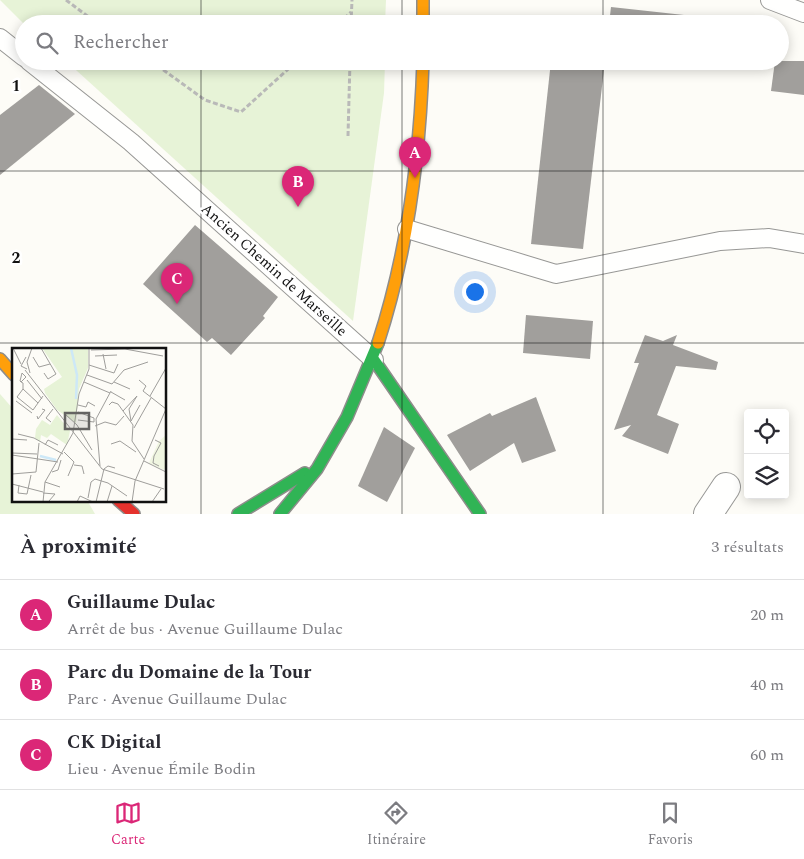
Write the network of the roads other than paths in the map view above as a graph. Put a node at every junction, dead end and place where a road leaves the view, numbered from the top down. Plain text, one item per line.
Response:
1 (423, 0) edge
2 (770, 0) edge
3 (804, 13) edge
4 (423, 15) edge
5 (0, 38) edge
6 (15, 50) edge
7 (40, 70) edge
8 (423, 70) edge
9 (407, 229) junction
10 (804, 244) edge
11 (0, 359) edge
12 (374, 360) junction
13 (12, 373) edge
14 (319, 464) junction
15 (726, 487) dead end
16 (310, 498) dead end
17 (117, 502) edge
18 (119, 502) edge
19 (121, 514) edge
20 (134, 514) edge
21 (238, 514) edge
22 (280, 514) edge
23 (480, 514) edge
24 (708, 514) edge

1 - 4 main road
2 - 3 lane
5 - 6 lane
7 - 12 lane, Ancien Chemin de Marseille
8 - 9 main road
9 - 10 lane
9 - 12 main road
11 - 13 main road
12 - 14 main road
12 - 23 main road, Ancien Chemin de Marseille
14 - 16 main road
14 - 21 main road
14 - 22 main road
15 - 24 street
17 - 19 main road
18 - 20 main road

